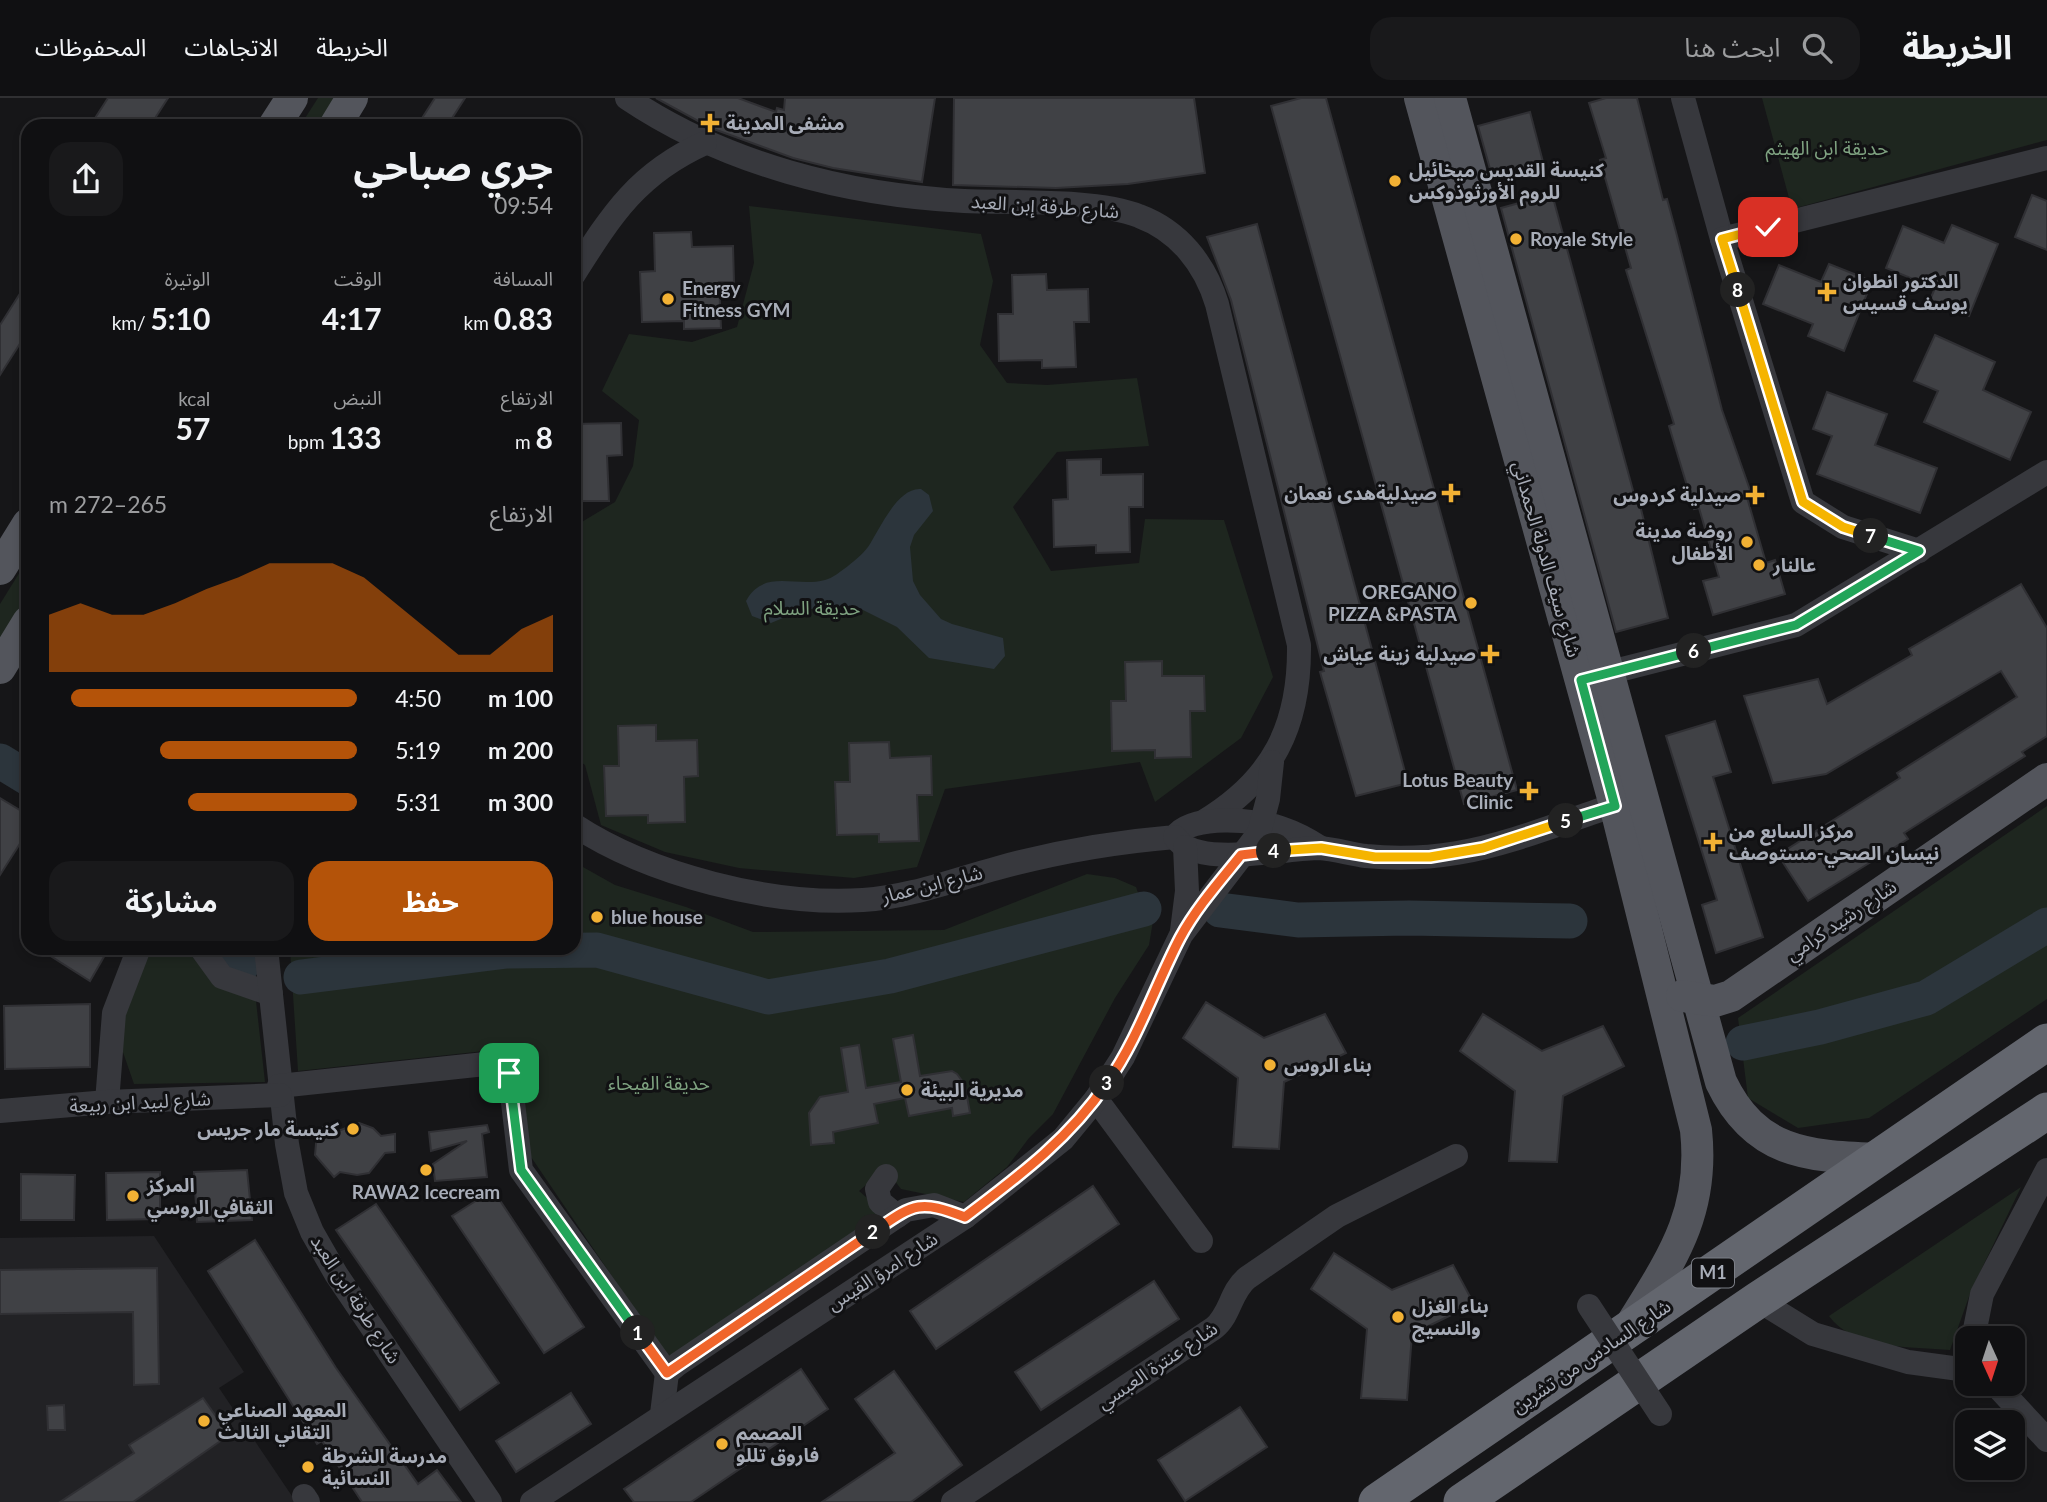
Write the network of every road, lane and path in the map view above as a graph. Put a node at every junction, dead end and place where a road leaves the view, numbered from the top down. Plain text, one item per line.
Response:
1 (292, 98) edge
2 (352, 98) edge
3 (627, 98) edge
4 (1420, 98) edge
5 (1450, 98) edge
6 (1683, 98) edge
7 (278, 119) edge
8 (339, 119) edge
9 (705, 143) junction
10 (2047, 158) edge
11 (1722, 239) junction
12 (581, 264) edge
13 (2047, 472) edge
14 (21, 535) edge
15 (1919, 551) junction
16 (0, 569) edge
17 (21, 634) edge
18 (0, 668) edge
19 (1594, 676) junction
20 (1272, 761) junction
21 (2047, 779) edge
22 (1615, 806) junction
23 (1203, 822) junction
24 (1263, 823) junction
25 (581, 828) edge
26 (1180, 842) junction
27 (1321, 848) junction
28 (1241, 855) junction
29 (1181, 935) junction
30 (136, 955) edge
31 (206, 955) edge
32 (268, 955) edge
33 (1661, 987) junction
34 (271, 994) junction
35 (1701, 1001) junction
36 (2047, 1042) edge
37 (280, 1090) junction
38 (1096, 1100) junction
39 (107, 1102) junction
40 (0, 1111) edge
41 (2047, 1111) edge
42 (1456, 1156) dead end
43 (1876, 1159) junction
44 (2047, 1170) edge
45 (886, 1176) dead end
46 (897, 1216) junction
47 (965, 1217) junction
48 (1201, 1241) dead end
49 (1758, 1300) junction
50 (1589, 1306) dead end
51 (1976, 1326) edge
52 (1624, 1335) junction
53 (1955, 1368) edge
54 (667, 1373) junction
55 (2007, 1396) edge
56 (662, 1413) junction
57 (1660, 1414) dead end
58 (2045, 1433) edge
59 (490, 1502) edge
60 (531, 1502) edge
61 (953, 1502) edge
62 (1377, 1502) edge
63 (1462, 1502) edge

1 - 7 main road
2 - 8 main road
3 - 9 street, شارع طرفة إبن العبد
4 - 19 main road, شارع سيف الدولة الحمداني
5 - 19 main road, شارع سيف الدولة الحمداني
6 - 11 street
9 - 12 street
9 - 20 street, شارع طرفة إبن العبد
10 - 11 street
11 - 15 street
13 - 15 street
14 - 16 main road
15 - 19 street
17 - 18 main road
19 - 22 main road, شارع سيف الدولة الحمداني
19 - 35 main road, شارع سيف الدولة الحمداني
20 - 23 street, شارع طرفة إبن العبد
20 - 24 street, شارع طرفة إبن العبد
21 - 35 main road, شارع رشيد كرامي
22 - 27 street, شارع ابن عمار
22 - 33 main road, شارع سيف الدولة الحمداني
23 - 24 street, شارع ابن عمار
23 - 26 street, شارع ابن عمار
24 - 27 street, شارع ابن عمار
24 - 28 street, شارع طرفة إبن العبد
25 - 26 street, شارع ابن عمار
26 - 28 street, شارع ابن عمار
26 - 29 street
27 - 28 street, شارع ابن عمار
28 - 29 street, شارع طرفة إبن العبد
29 - 38 street, شارع امرؤ القيس
30 - 39 street
31 - 34 street
32 - 34 street, شارع طرفة ابن العبد
33 - 35 main road, شارع رشيد كرامي
33 - 52 main road, شارع سيف الدولة الحمداني
34 - 37 street, شارع طرفة ابن العبد
35 - 43 main road, شارع سيف الدولة الحمداني
36 - 43 highway, شارع السادس من تشرين / M1
37 - 39 street, شارع لبيد ابن ربيعة
37 - 54 street, شارع لبيد ابن ربيعة
37 - 59 street, شارع طرفة ابن العبد
38 - 47 street, شارع امرؤ القيس
38 - 48 street
39 - 40 street, شارع لبيد ابن ربيعة
41 - 49 highway, M1
42 - 61 street, شارع عنترة العبسي
43 - 52 highway, شارع السادس من تشرين / M1
44 - 51 street
45 - 46 street
46 - 47 street
46 - 54 street
47 - 56 street, شارع امرؤ القيس
49 - 53 street
49 - 63 highway, M1
50 - 57 street, bridge
52 - 62 highway, شارع السادس من تشرين / M1
54 - 56 street
55 - 58 street
56 - 60 street, شارع امرؤ القيس

